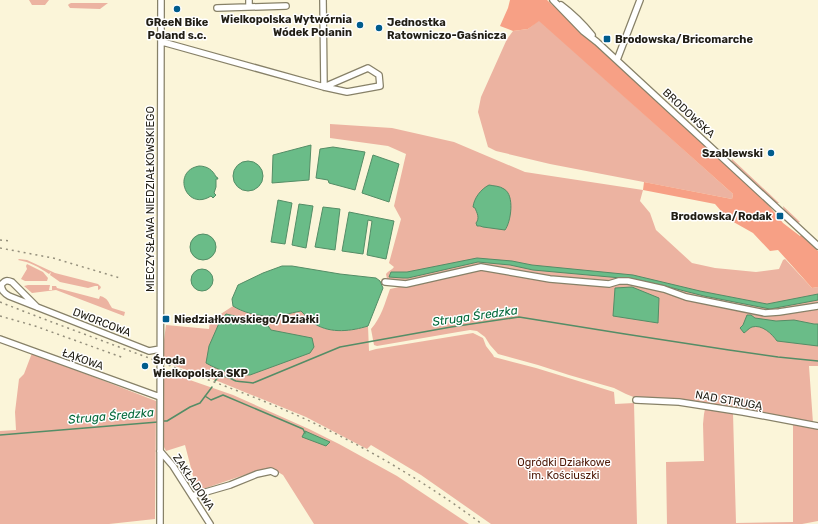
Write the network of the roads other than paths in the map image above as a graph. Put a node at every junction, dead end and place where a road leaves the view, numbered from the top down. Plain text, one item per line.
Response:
1 (161, 0) edge
2 (249, 0) edge
3 (324, 0) edge
4 (553, 0) edge
5 (640, 0) edge
6 (286, 6) dead end
7 (249, 7) junction
8 (217, 8) dead end
9 (161, 42) junction
10 (617, 60) junction
11 (324, 87) junction
12 (818, 246) edge
13 (384, 282) dead end
14 (818, 306) edge
15 (37, 307) junction
16 (0, 339) edge
17 (160, 349) junction
18 (636, 400) dead end
19 (160, 401) junction
20 (818, 426) edge
21 (160, 451) junction
22 (275, 474) dead end
23 (192, 496) junction
24 (160, 524) edge
25 (210, 524) edge

1 - 9 street, MIECZYSŁAWA NIEDZIAŁKOWSKIEGO
2 - 7 street
3 - 11 street
4 - 10 street, BRODOWSKA
5 - 10 street
6 - 7 street
7 - 8 street
9 - 11 street
9 - 17 street, MIECZYSŁAWA NIEDZIAŁKOWSKIEGO
10 - 12 street, BRODOWSKA
11 - 11 street
13 - 14 street
15 - 15 street, DWORCOWA
15 - 17 street, DWORCOWA
16 - 19 street, ŁĄKOWA
17 - 19 street, MIECZYSŁAWA NIEDZIAŁKOWSKIEGO
18 - 20 street, NAD STRUGĄ
19 - 21 street, MIECZYSŁAWA NIEDZIAŁKOWSKIEGO
21 - 23 street, ZAKŁADOWA
21 - 24 street, MIECZYSŁAWA NIEDZIAŁKOWSKIEGO
22 - 23 street
23 - 25 street, ZAKŁADOWA

